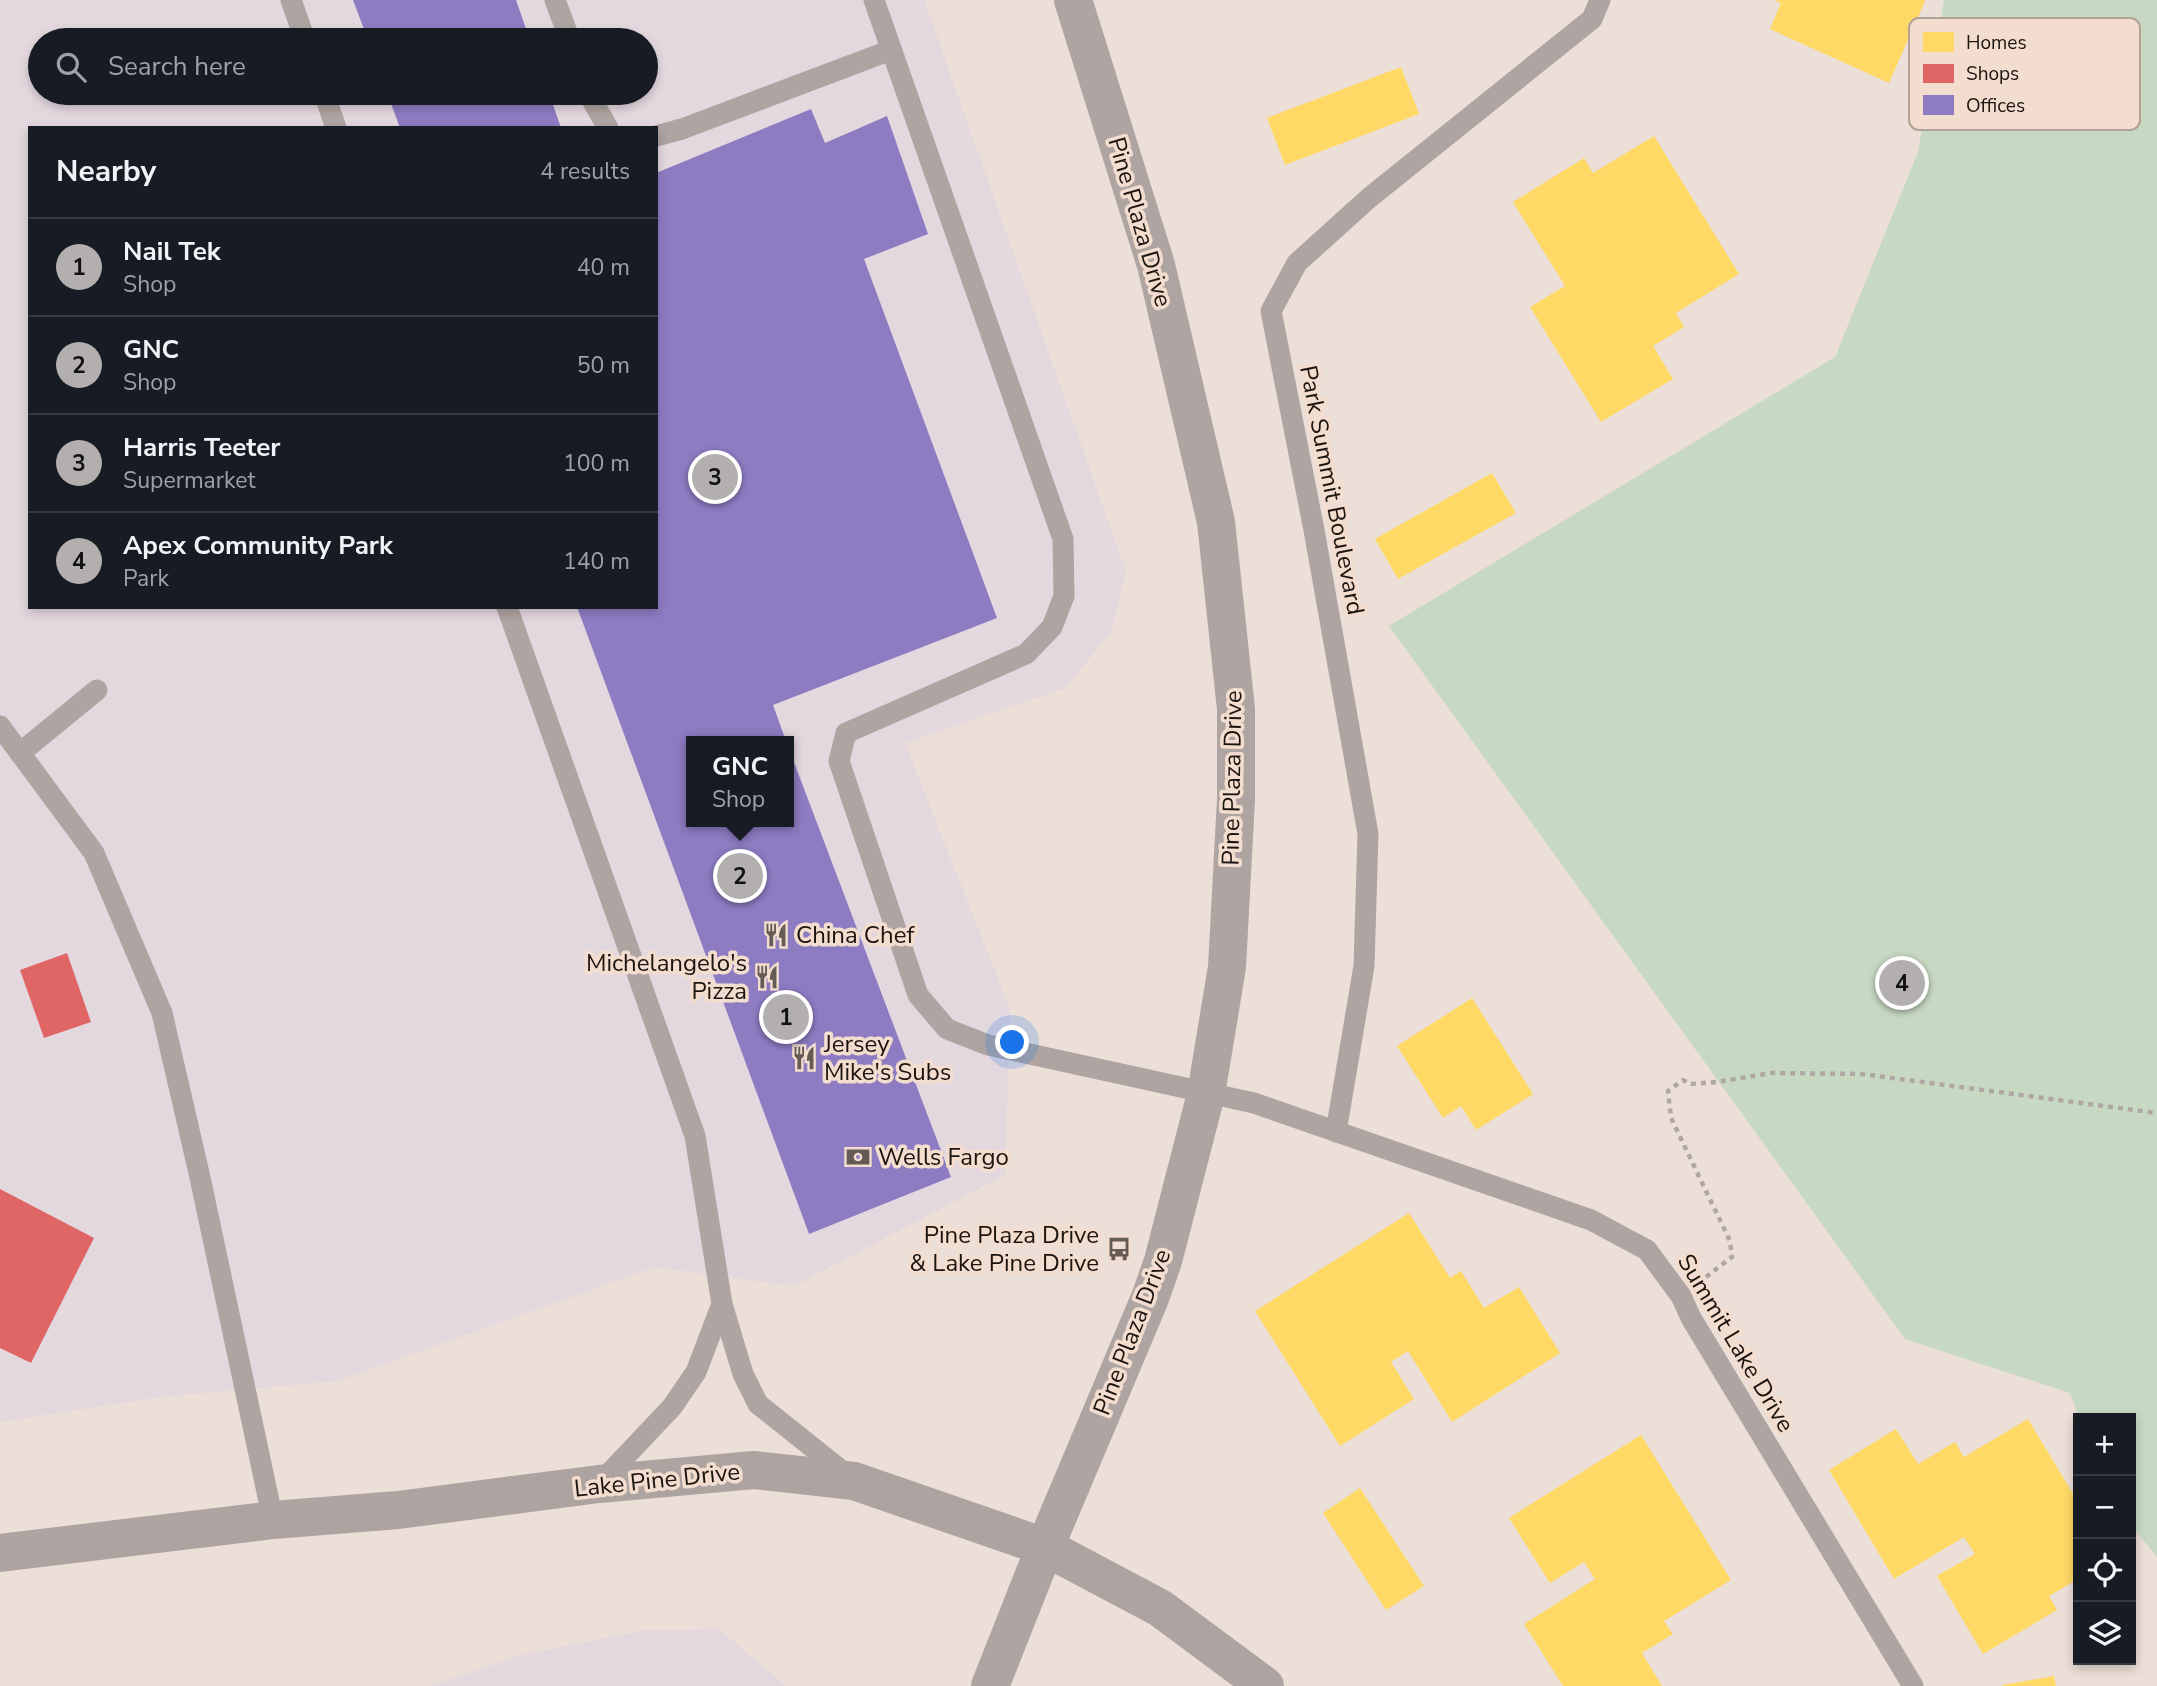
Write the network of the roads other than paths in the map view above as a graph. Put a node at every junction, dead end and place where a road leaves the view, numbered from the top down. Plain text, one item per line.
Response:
1 (291, 0) edge
2 (555, 0) edge
3 (874, 0) edge
4 (1073, 0) edge
5 (1600, 0) edge
6 (302, 28) edge
7 (566, 28) edge
8 (891, 50) junction
9 (328, 105) edge
10 (595, 105) edge
11 (336, 126) edge
12 (607, 126) edge
13 (658, 135) edge
14 (508, 609) edge
15 (97, 690) dead end
16 (0, 726) edge
17 (20, 753) junction
18 (1206, 1094) junction
19 (1336, 1132) junction
20 (722, 1304) junction
21 (854, 1481) junction
22 (599, 1484) junction
23 (272, 1520) junction
24 (1045, 1547) junction
25 (0, 1553) edge
26 (990, 1686) edge
27 (1265, 1686) edge
28 (1913, 1686) edge

1 - 6 lane
2 - 7 lane
3 - 8 lane
4 - 18 street, Pine Plaza Drive
5 - 19 lane, Park Summit Boulevard
8 - 13 lane
8 - 18 lane, Summit Lake Drive
9 - 11 lane
10 - 12 lane
14 - 20 lane
15 - 17 lane
16 - 17 lane
17 - 23 lane
18 - 19 lane, Summit Lake Drive
18 - 24 street, Pine Plaza Drive
19 - 28 lane, Summit Lake Drive
20 - 21 lane
20 - 22 lane
21 - 22 main road, Lake Pine Drive
21 - 24 main road, Lake Pine Drive
22 - 23 main road, Lake Pine Drive
23 - 25 main road, Lake Pine Drive
24 - 26 street, Pine Plaza Drive
24 - 27 main road, Lake Pine Drive

